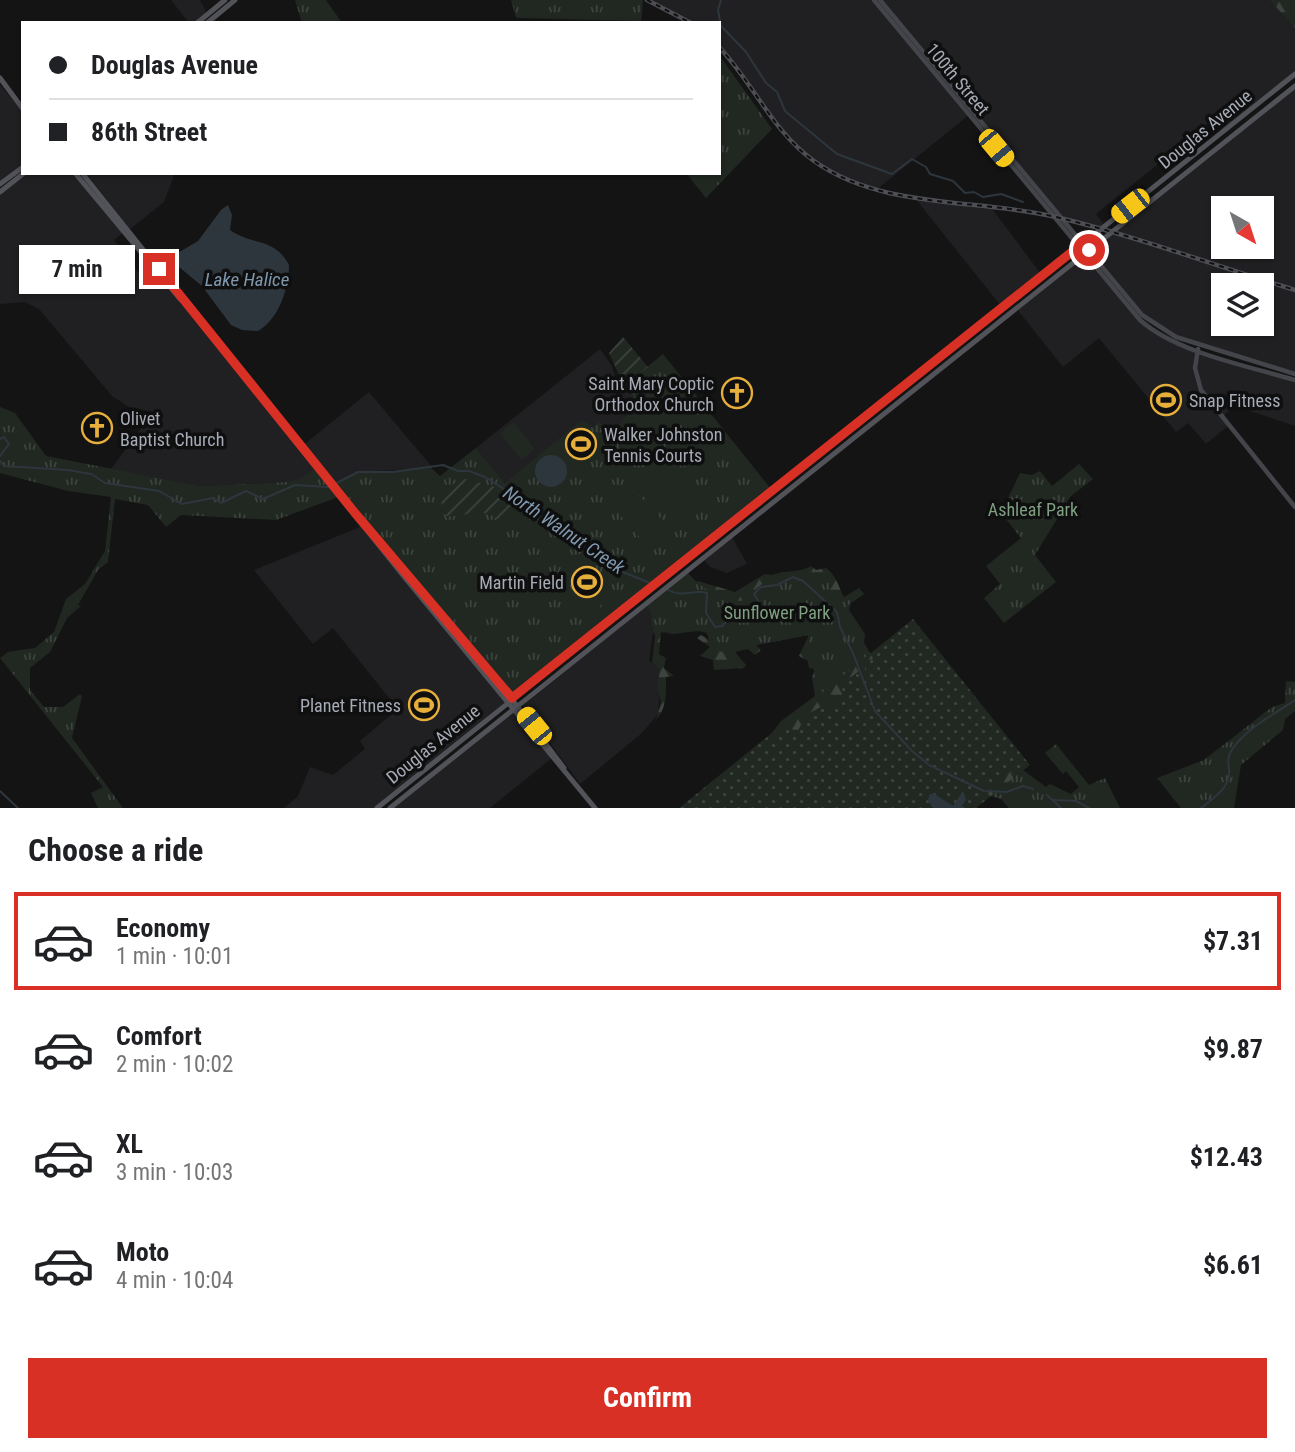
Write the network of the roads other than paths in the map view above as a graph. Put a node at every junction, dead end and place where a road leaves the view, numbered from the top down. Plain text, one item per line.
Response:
1 (225, 0) edge
2 (235, 0) edge
3 (874, 0) edge
4 (880, 0) edge
5 (199, 21) edge
6 (209, 21) edge
7 (1295, 74) edge
8 (0, 78) edge
9 (1295, 86) edge
10 (15, 96) junction
11 (21, 100) edge
12 (21, 106) edge
13 (21, 168) edge
14 (21, 175) edge
15 (77, 175) edge
16 (84, 175) edge
17 (0, 184) edge
18 (0, 192) edge
19 (1081, 245) junction
20 (1087, 252) junction
21 (182, 301) junction
22 (1198, 347) junction
23 (1295, 374) edge
24 (1295, 380) edge
25 (1295, 507) edge
26 (509, 700) junction
27 (514, 706) junction
28 (439, 756) junction
29 (429, 776) junction
30 (377, 808) edge
31 (390, 808) edge
32 (594, 808) edge

1 - 5 main road
2 - 6 main road
3 - 19 main road, 100th Street
4 - 19 main road, 100th Street
7 - 19 main road, Douglas Avenue
8 - 10 main road
9 - 20 main road, Douglas Avenue
10 - 11 main road
10 - 12 main road
13 - 17 main road
14 - 18 main road
15 - 21 main road
16 - 21 main road
19 - 20 main road, 100th Street
19 - 26 main road, Douglas Avenue
20 - 22 main road, 100th Street
20 - 27 main road, Douglas Avenue
21 - 26 main road
22 - 23 main road
22 - 24 main road
22 - 25 main road
26 - 27 main road
26 - 28 main road, Douglas Avenue
27 - 29 main road, Douglas Avenue
27 - 32 main road
28 - 29 main road
28 - 30 main road, Douglas Avenue
29 - 31 main road, Douglas Avenue

